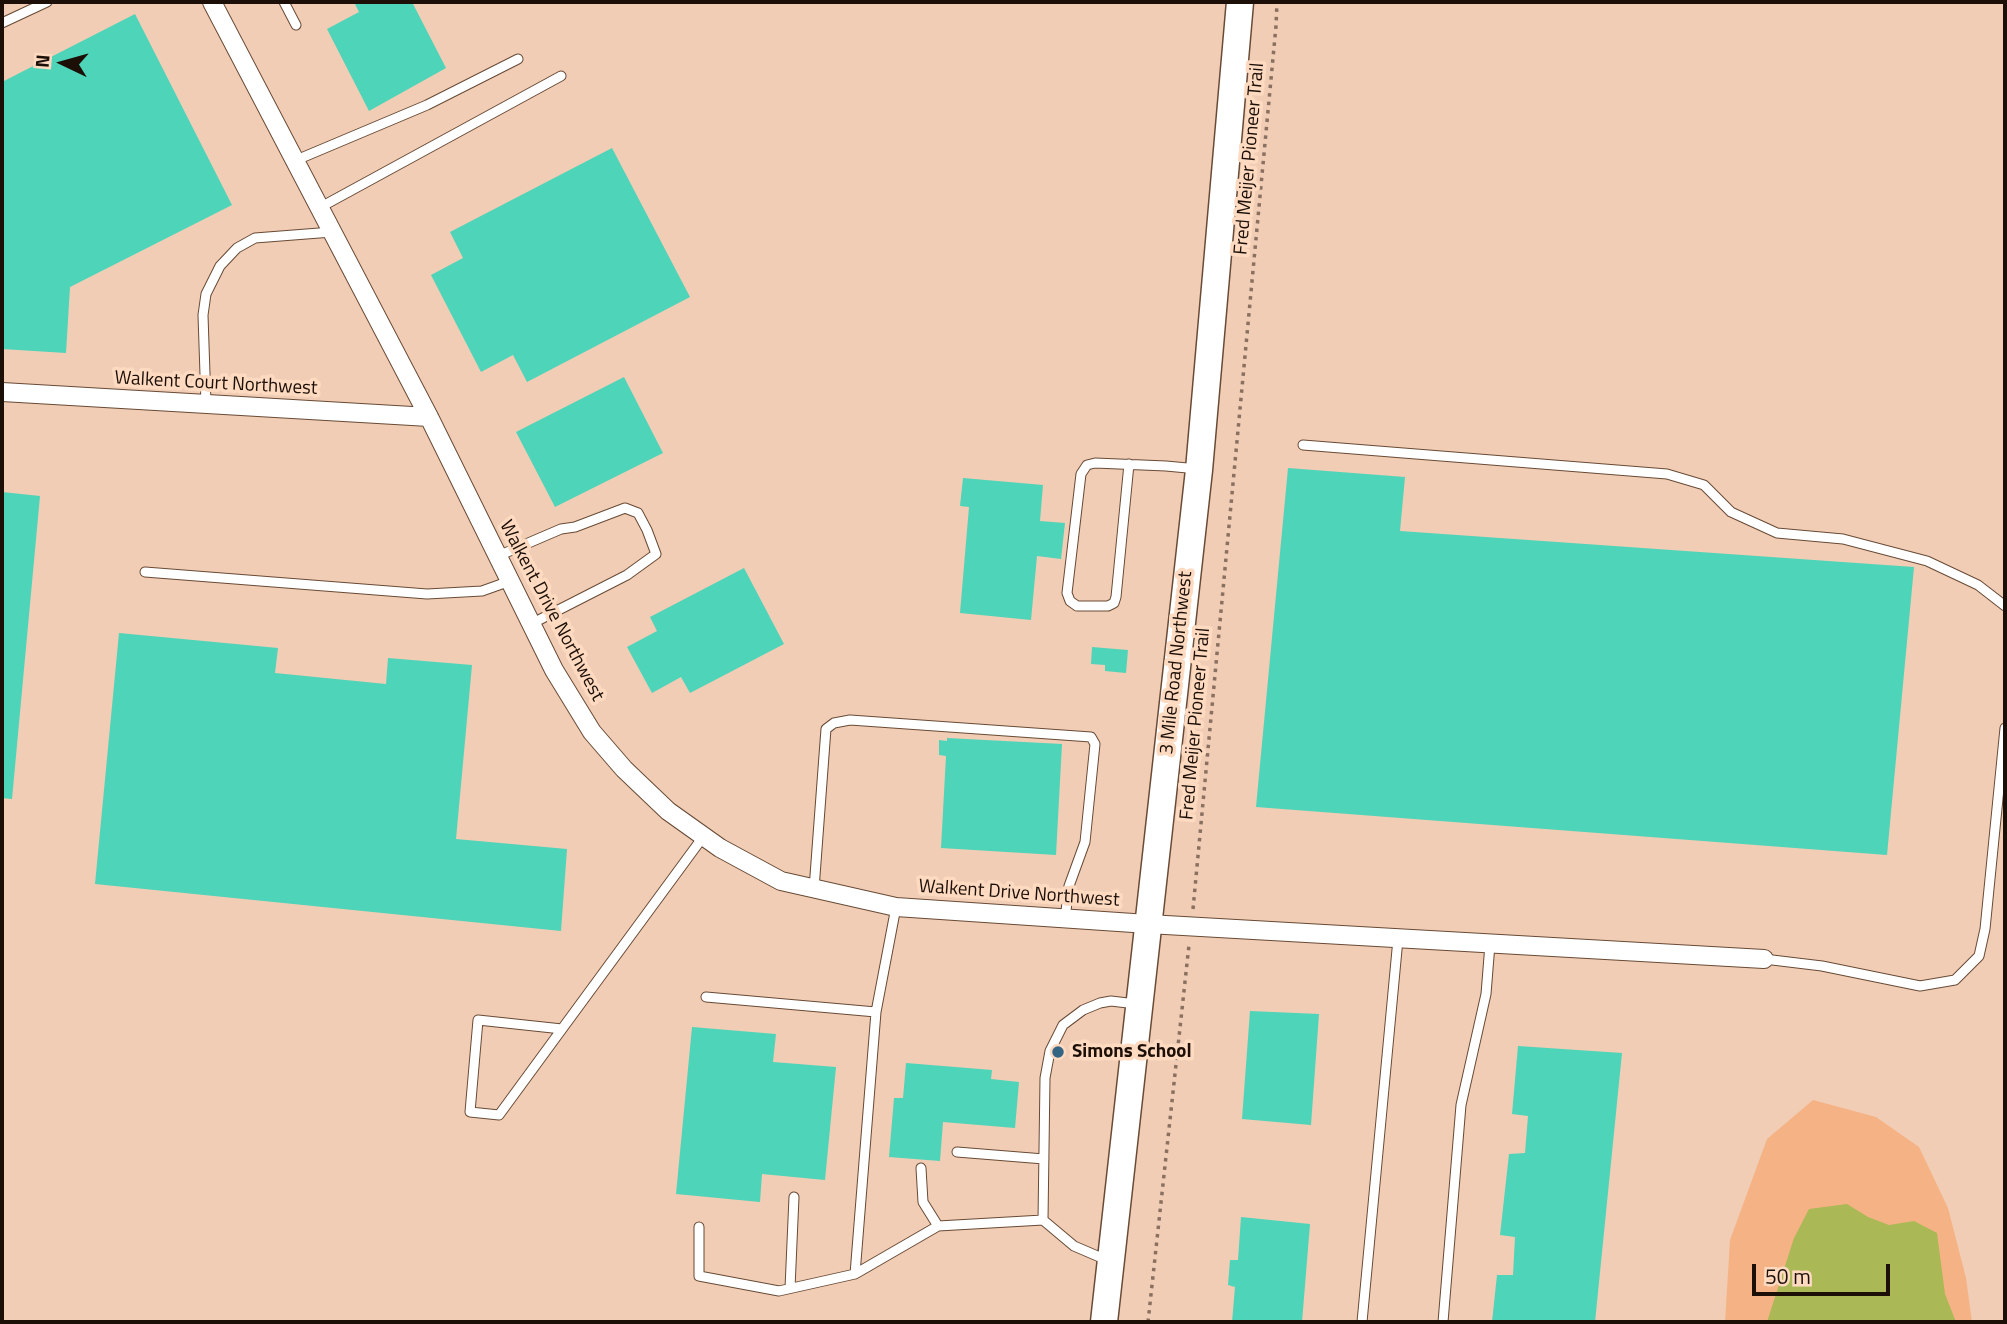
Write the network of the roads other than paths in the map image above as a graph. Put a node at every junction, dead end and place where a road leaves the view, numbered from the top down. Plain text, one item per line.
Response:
1 (47, 2) edge
2 (212, 2) edge
3 (284, 2) edge
4 (1240, 2) edge
5 (2, 23) edge
6 (296, 25) dead end
7 (518, 59) dead end
8 (561, 76) dead end
9 (294, 161) junction
10 (319, 208) junction
11 (331, 232) junction
12 (2, 392) edge
13 (206, 404) junction
14 (429, 418) junction
15 (1303, 445) dead end
16 (1129, 464) junction
17 (1199, 470) junction
18 (498, 556) junction
19 (145, 572) dead end
20 (510, 581) junction
21 (2005, 606) edge
22 (531, 624) junction
23 (2005, 728) edge
24 (704, 837) junction
25 (814, 890) junction
26 (896, 907) junction
27 (1065, 919) junction
28 (1148, 924) junction
29 (1398, 939) junction
30 (1490, 944) junction
31 (1763, 959) joint
32 (706, 997) dead end
33 (1140, 1004) junction
34 (876, 1012) junction
35 (562, 1029) junction
36 (957, 1152) dead end
37 (1044, 1159) junction
38 (921, 1168) dead end
39 (793, 1197) dead end
40 (1042, 1220) junction
41 (938, 1226) junction
42 (699, 1227) dead end
43 (1110, 1262) junction
44 (855, 1274) junction
45 (790, 1288) junction
46 (1104, 1322) edge
47 (1362, 1322) edge
48 (1443, 1322) edge

1 - 5 lane
2 - 9 street, Walkent Drive Northwest
3 - 6 lane
4 - 17 main road, 3 Mile Road Northwest
7 - 9 lane
8 - 10 lane
9 - 10 street, Walkent Drive Northwest
10 - 11 street, Walkent Drive Northwest
11 - 13 lane
11 - 14 street, Walkent Drive Northwest
12 - 13 street, Walkent Court Northwest
13 - 14 street, Walkent Court Northwest
14 - 18 street, Walkent Drive Northwest
15 - 21 lane
16 - 16 lane
16 - 17 lane
17 - 28 main road, 3 Mile Road Northwest
18 - 20 street, Walkent Drive Northwest
18 - 22 lane
19 - 20 lane
20 - 22 street, Walkent Drive Northwest
22 - 24 street, Walkent Drive Northwest
23 - 31 lane
24 - 25 street, Walkent Drive Northwest
24 - 35 lane
25 - 26 street, Walkent Drive Northwest
25 - 27 lane
26 - 27 street, Walkent Drive Northwest
26 - 34 lane
27 - 28 street, Walkent Drive Northwest
28 - 29 street, Walkent Drive Northwest
28 - 33 main road, 3 Mile Road Northwest
29 - 30 street, Walkent Drive Northwest
29 - 47 lane
30 - 31 street, Walkent Drive Northwest
30 - 48 lane
32 - 34 lane
33 - 37 lane
33 - 43 main road, 3 Mile Road Northwest
34 - 44 lane
35 - 35 lane
36 - 37 lane
37 - 40 lane
38 - 41 lane
39 - 45 lane
40 - 41 lane
40 - 43 lane
41 - 44 lane
42 - 45 lane
43 - 46 main road, 3 Mile Road Northwest
44 - 45 lane

